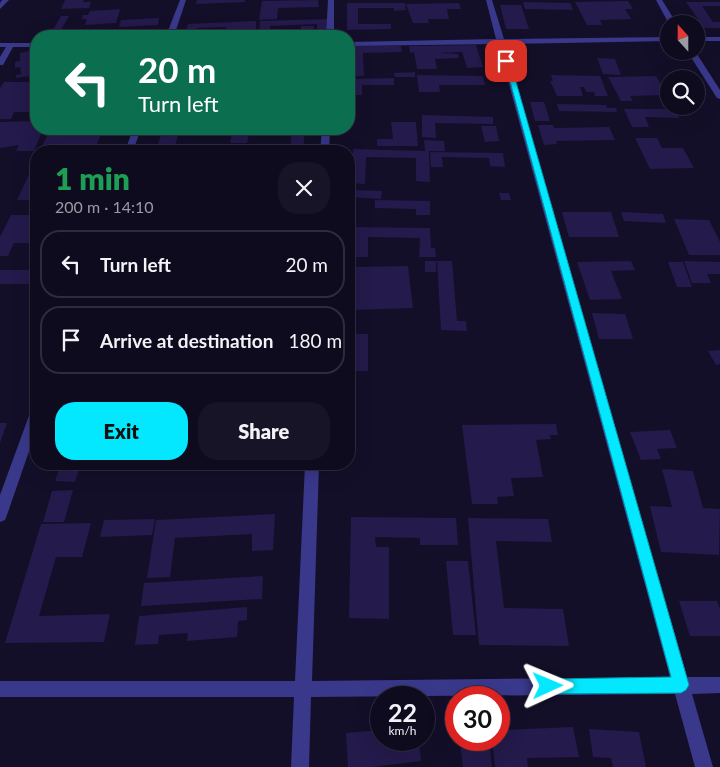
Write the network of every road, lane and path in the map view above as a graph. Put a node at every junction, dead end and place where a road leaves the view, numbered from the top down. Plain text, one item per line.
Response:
1 (6, 0) edge
2 (183, 0) edge
3 (331, 0) edge
4 (489, 0) edge
5 (659, 0) edge
6 (0, 7) edge
7 (668, 15) edge
8 (172, 30) edge
9 (330, 30) edge
10 (660, 39) edge
11 (705, 39) edge
12 (720, 39) edge
13 (501, 42) junction
14 (355, 44) edge
15 (0, 45) edge
16 (11, 45) junction
17 (30, 45) edge
18 (697, 60) edge
19 (0, 63) edge
20 (720, 96) edge
21 (30, 430) edge
22 (312, 470) edge
23 (0, 515) edge
24 (681, 685) junction
25 (720, 685) edge
26 (0, 689) edge
27 (303, 689) junction
28 (300, 767) edge
29 (704, 767) edge

1 - 6 street
2 - 8 street
3 - 9 street
4 - 13 street
5 - 7 street
10 - 13 street
11 - 12 street
13 - 14 street
13 - 24 street
15 - 16 street
16 - 17 street
16 - 19 street
18 - 20 street
21 - 23 street
22 - 27 street
24 - 25 street
24 - 27 street
24 - 29 street
26 - 27 street
27 - 28 street

